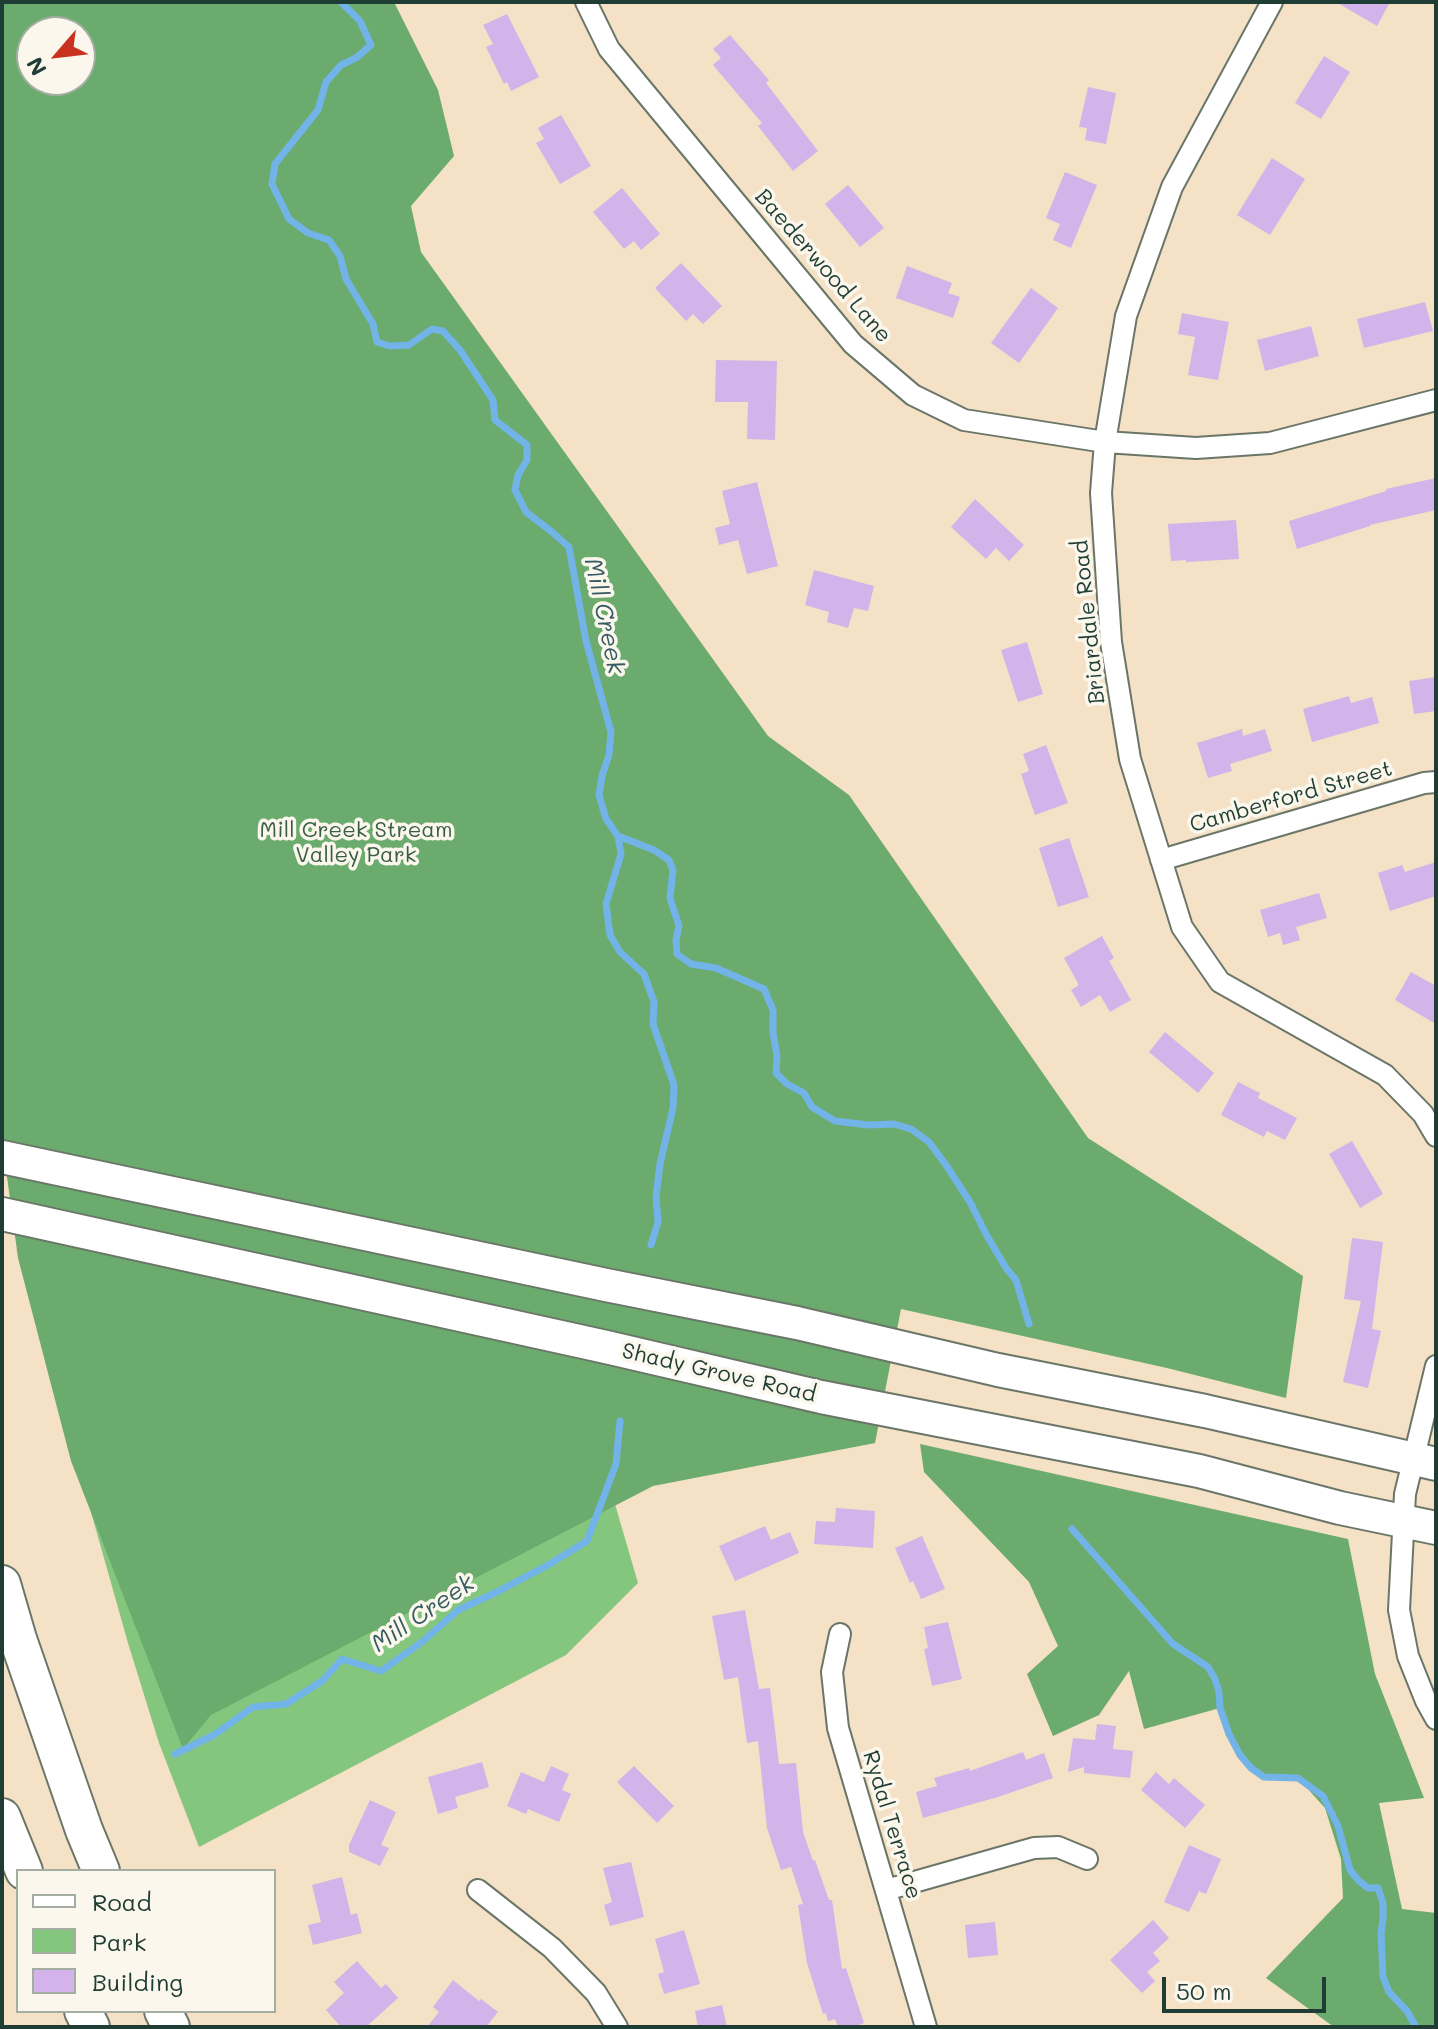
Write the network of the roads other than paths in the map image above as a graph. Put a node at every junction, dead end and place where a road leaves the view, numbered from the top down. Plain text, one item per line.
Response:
1 (586, 2) edge
2 (1272, 2) edge
3 (1436, 400) edge
4 (1105, 442) junction
5 (1436, 782) edge
6 (1161, 860) junction
7 (1436, 1136) edge
8 (2, 1157) edge
9 (2, 1214) edge
10 (1436, 1366) edge
11 (1425, 1461) edge
12 (1403, 1520) junction
13 (1436, 1528) edge
14 (2, 1584) edge
15 (840, 1634) dead end
16 (1436, 1719) edge
17 (2, 1817) edge
18 (1087, 1859) dead end
19 (23, 1869) edge
20 (100, 1869) edge
21 (478, 1890) dead end
22 (886, 1890) junction
23 (617, 2027) edge
24 (926, 2027) edge

1 - 4 street, Baederwood Lane
2 - 4 street, Briardale Road
3 - 4 street, Baederwood Lane
4 - 6 street, Briardale Road
5 - 6 street, Camberford Street
6 - 7 street, Briardale Road
8 - 11 main road
9 - 12 main road, Shady Grove Road
10 - 11 street
11 - 12 street
12 - 13 main road, Shady Grove Road
12 - 16 street
14 - 20 highway
15 - 22 street, Rydal Terrace
17 - 19 highway
18 - 22 street
21 - 23 street
22 - 24 street, Rydal Terrace

